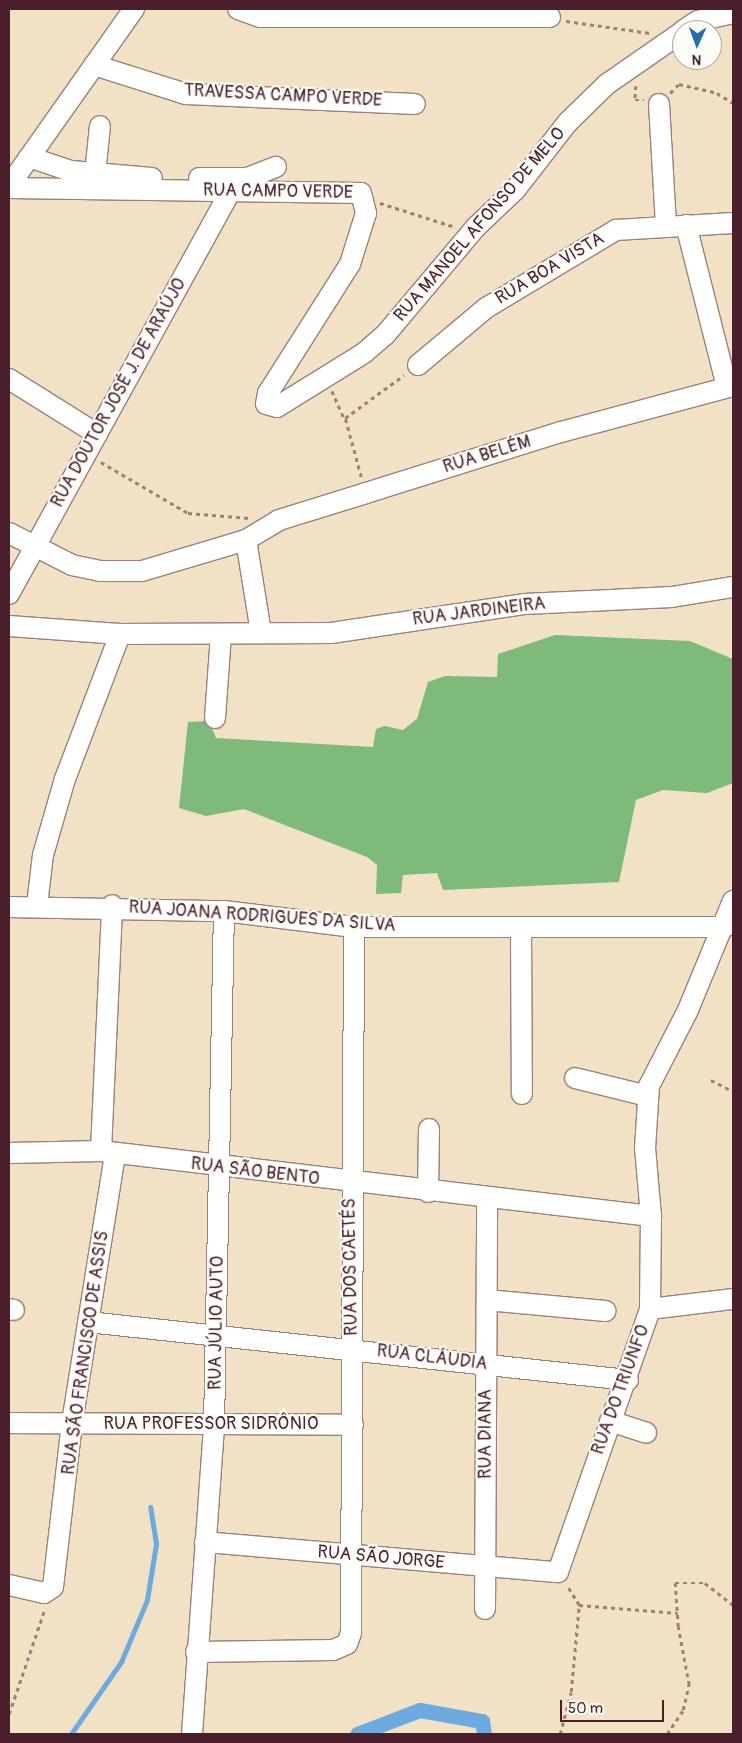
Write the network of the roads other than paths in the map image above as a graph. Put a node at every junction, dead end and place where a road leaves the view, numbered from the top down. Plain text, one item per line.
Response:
1 (134, 9) edge
2 (238, 9) edge
3 (733, 13) edge
4 (550, 17) road end
5 (703, 20) edge
6 (672, 36) edge
7 (94, 65) junction
8 (415, 104) dead end
9 (659, 104) road end
10 (100, 126) dead end
11 (29, 157) junction
12 (276, 167) dead end
13 (95, 174) junction
14 (9, 187) edge
15 (230, 192) junction
16 (733, 223) edge
17 (666, 225) junction
18 (686, 226) junction
19 (418, 365) road end
20 (9, 379) edge
21 (275, 382) joint
22 (730, 387) edge
23 (97, 434) junction
24 (9, 533) edge
25 (246, 540) junction
26 (32, 548) junction
27 (729, 593) edge
28 (9, 594) edge
29 (9, 626) edge
30 (261, 633) junction
31 (120, 634) junction
32 (221, 634) junction
33 (215, 718) dead end
34 (733, 902) edge
35 (37, 905) junction
36 (112, 905) junction
37 (9, 907) edge
38 (224, 911) junction
39 (354, 927) junction
40 (725, 927) junction
41 (521, 929) junction
42 (575, 1078) dead end
43 (522, 1094) dead end
44 (647, 1096) junction
45 (429, 1129) dead end
46 (108, 1152) junction
47 (9, 1154) edge
48 (219, 1168) junction
49 (350, 1182) junction
50 (428, 1192) junction
51 (487, 1199) junction
52 (651, 1216) junction
53 (733, 1299) edge
54 (487, 1300) junction
55 (650, 1309) junction
56 (605, 1311) dead end
57 (88, 1322) junction
58 (218, 1338) junction
59 (353, 1348) junction
60 (486, 1364) junction
61 (628, 1380) junction
62 (610, 1421) junction
63 (9, 1423) edge
64 (72, 1423) junction
65 (214, 1425) junction
66 (353, 1425) junction
67 (646, 1433) dead end
68 (205, 1542) junction
69 (351, 1555) junction
70 (486, 1567) junction
71 (558, 1572) joint
72 (9, 1585) edge
73 (485, 1610) dead end
74 (196, 1652) junction
75 (192, 1734) edge

1 - 7 street
2 - 4 street
3 - 5 street, RUA MANOEL AFONSO DE MELO
6 - 21 street, RUA MANOEL AFONSO DE MELO
7 - 8 street, TRAVESSA CAMPO VERDE
7 - 11 street
9 - 17 street
10 - 13 street
11 - 13 street
11 - 14 street
12 - 13 street
14 - 15 street, RUA CAMPO VERDE
15 - 21 street, RUA CAMPO VERDE
15 - 23 street, RUA DOUTOR JOSÉ J. DE ARAÚJO
16 - 18 street, RUA BOA VISTA
17 - 18 street, RUA BOA VISTA
17 - 19 street, RUA BOA VISTA
18 - 22 street
20 - 23 street
22 - 25 street, RUA BELÉM
23 - 26 street, RUA DOUTOR JOSÉ J. DE ARAÚJO
24 - 26 street, RUA BELÉM
25 - 26 street, RUA BELÉM
25 - 30 street
26 - 28 street, RUA DOUTOR JOSÉ J. DE ARAÚJO
27 - 30 street, RUA JARDINEIRA
29 - 31 street, RUA JARDINEIRA
30 - 32 street, RUA JARDINEIRA
31 - 32 street, RUA JARDINEIRA
31 - 35 street
32 - 33 street
34 - 40 street, RUA DO TRIUNFO
35 - 36 street, RUA JOANA RODRIGUES DA SILVA
35 - 37 street, RUA JOANA RODRIGUES DA SILVA
36 - 38 street, RUA JOANA RODRIGUES DA SILVA
36 - 46 street, RUA SÃO FRANCISCO DE ASSIS
38 - 39 street, RUA JOANA RODRIGUES DA SILVA
38 - 48 street, RUA JÚLIO AUTO
39 - 41 street, RUA JOANA RODRIGUES DA SILVA
39 - 49 street, RUA DOS CAETÉS
40 - 41 street, RUA JOANA RODRIGUES DA SILVA
40 - 44 street, RUA DO TRIUNFO
41 - 43 street
42 - 44 street
44 - 52 street, RUA DO TRIUNFO
45 - 50 street
46 - 47 street, RUA SÃO BENTO
46 - 48 street, RUA SÃO BENTO
46 - 57 street, RUA SÃO FRANCISCO DE ASSIS
48 - 49 street, RUA SÃO BENTO
48 - 58 street, RUA JÚLIO AUTO
49 - 50 street, RUA SÃO BENTO
49 - 59 street, RUA DOS CAETÉS
50 - 51 street, RUA SÃO BENTO
51 - 52 street, RUA SÃO BENTO
51 - 54 street, RUA DIANA
52 - 55 street, RUA DO TRIUNFO
53 - 55 street
54 - 56 street
54 - 60 street, RUA DIANA
55 - 61 street, RUA DO TRIUNFO
57 - 58 street, RUA CLÁUDIA
57 - 64 street, RUA SÃO FRANCISCO DE ASSIS
58 - 59 street, RUA CLÁUDIA
58 - 65 street, RUA JÚLIO AUTO
59 - 60 street, RUA CLÁUDIA
59 - 66 street, RUA DOS CAETÉS
60 - 61 street, RUA CLÁUDIA
60 - 70 street, RUA DIANA
61 - 62 street, RUA DO TRIUNFO
62 - 67 street
62 - 71 street, RUA DO TRIUNFO
63 - 64 street, RUA PROFESSOR SIDRÔNIO
64 - 65 street, RUA PROFESSOR SIDRÔNIO
64 - 72 street, RUA SÃO FRANCISCO DE ASSIS
65 - 66 street, RUA PROFESSOR SIDRÔNIO
65 - 68 street, RUA JÚLIO AUTO
66 - 69 street, RUA DOS CAETÉS
68 - 69 street, RUA SÃO JORGE
68 - 74 street, RUA JÚLIO AUTO
69 - 70 street, RUA SÃO JORGE
69 - 74 street, RUA DOS CAETÉS
70 - 71 street, RUA SÃO JORGE
70 - 73 street, RUA DIANA
74 - 75 street, RUA JÚLIO AUTO

